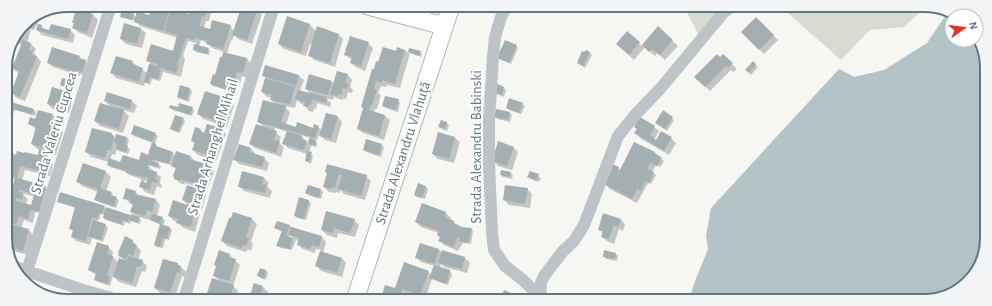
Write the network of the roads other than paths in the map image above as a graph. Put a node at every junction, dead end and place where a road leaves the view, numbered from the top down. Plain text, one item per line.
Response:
1 (108, 12) edge
2 (272, 12) edge
3 (391, 12) edge
4 (449, 12) edge
5 (504, 12) edge
6 (724, 12) edge
7 (444, 26) junction
8 (22, 269) edge
9 (27, 271) junction
10 (98, 294) edge
11 (186, 294) edge
12 (357, 294) edge
13 (536, 294) edge
14 (540, 294) edge

1 - 9 street, Strada Valeriu Cupcea
2 - 11 street, Strada Arhanghel Mihail
3 - 7 street
4 - 7 street, Strada Аlexandru Vlahuță
5 - 13 street, Strada Alexandru Babinski
6 - 14 street, Strada Alexandru Babinski
7 - 12 street, Strada Аlexandru Vlahuță
8 - 9 street
9 - 10 street

